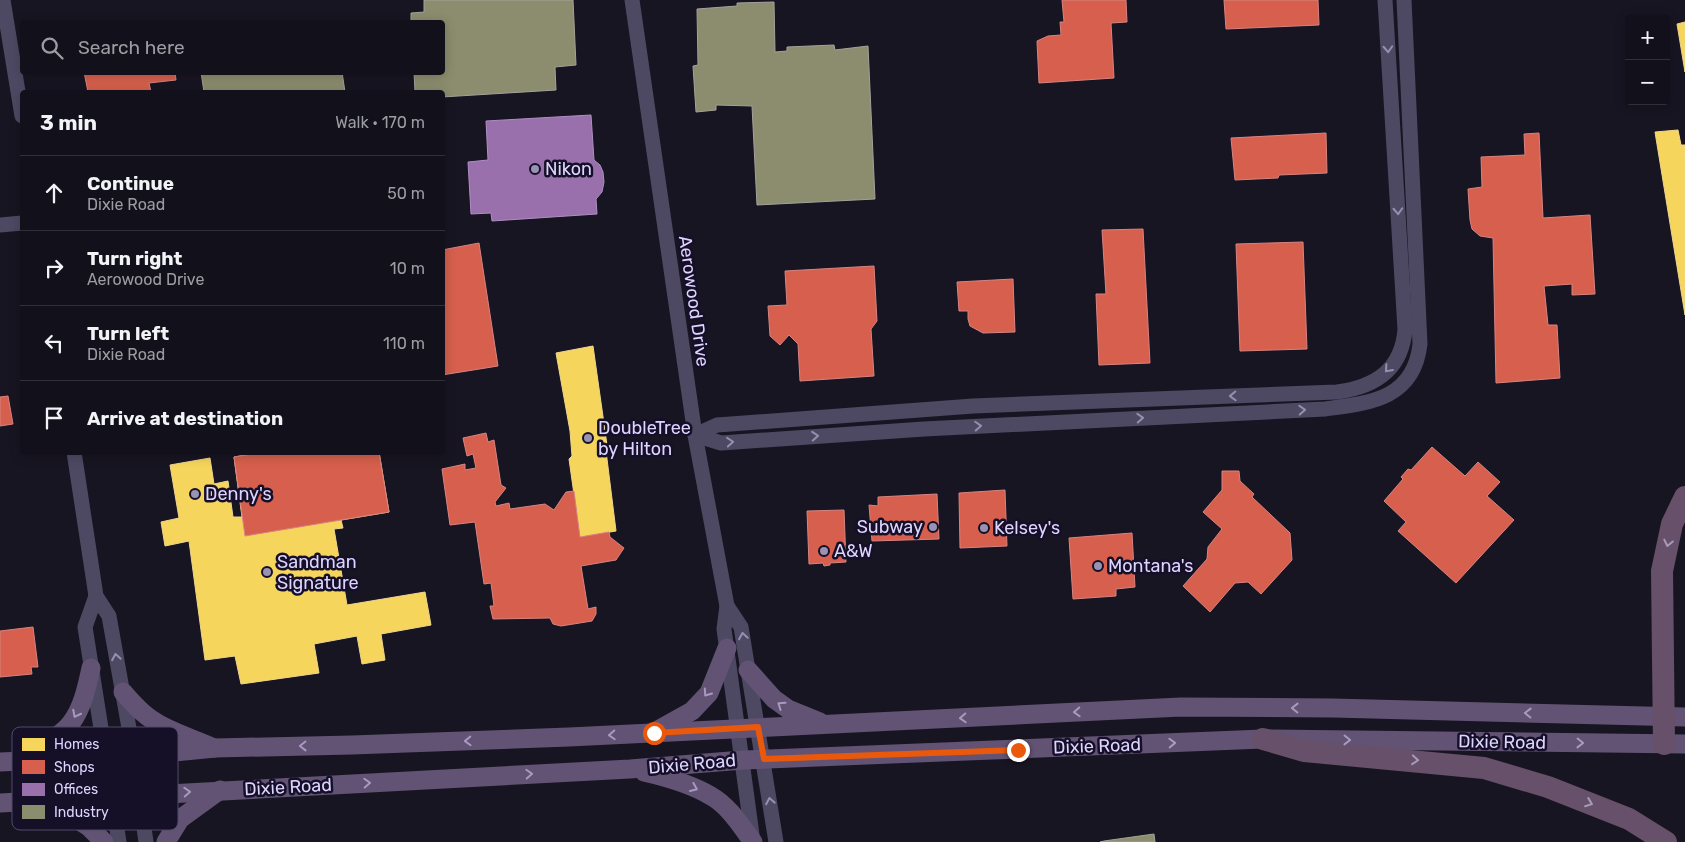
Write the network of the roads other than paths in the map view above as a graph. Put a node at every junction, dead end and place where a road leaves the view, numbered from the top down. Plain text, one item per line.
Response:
1 (3, 0) edge
2 (632, 0) edge
3 (1385, 0) edge
4 (1404, 0) edge
5 (20, 104) edge
6 (20, 223) edge
7 (0, 225) edge
8 (695, 435) junction
9 (74, 455) edge
10 (1685, 497) edge
11 (96, 596) junction
12 (727, 606) junction
13 (727, 648) junction
14 (92, 668) junction
15 (748, 670) junction
16 (123, 692) junction
17 (1674, 716) edge
18 (826, 725) junction
19 (67, 727) edge
20 (101, 727) edge
21 (129, 727) edge
22 (166, 727) edge
23 (758, 727) junction
24 (738, 728) junction
25 (178, 733) edge
26 (654, 733) junction
27 (1264, 739) junction
28 (1675, 744) edge
29 (215, 748) junction
30 (178, 752) edge
31 (764, 759) junction
32 (743, 760) junction
33 (630, 769) junction
34 (220, 790) junction
35 (178, 792) edge
36 (178, 823) edge
37 (92, 830) edge
38 (174, 830) edge
39 (104, 842) edge
40 (166, 842) edge
41 (753, 842) edge
42 (776, 842) edge
43 (1666, 842) edge

1 - 5 street
2 - 8 street, Aerowood Drive
3 -> 8 street
8 -> 4 street
6 - 7 street
8 - 12 street, Aerowood Drive
9 - 11 street
10 -> 17 highway
11 - 14 street
16 -> 11 street
12 - 13 street, Aerowood Drive
15 -> 12 street, Aerowood Drive
13 - 24 street, Aerowood Drive
13 -> 26 main road
14 -> 19 main road
14 - 20 street
18 -> 15 main road
15 - 23 street, Aerowood Drive
16 - 21 street
16 - 22 main road
17 -> 18 main road, Dixie Road
17 - 28 highway
18 - 23 main road, Dixie Road
23 - 24 main road, Dixie Road
23 - 31 street, Aerowood Drive
24 - 26 main road, Dixie Road
24 - 32 street, Aerowood Drive
25 - 29 main road
26 -> 29 main road, Dixie Road
27 -> 28 main road, Dixie Road
31 -> 27 main road, Dixie Road
27 -> 43 highway
29 - 30 main road, Dixie Road
31 - 32 main road, Dixie Road
42 -> 31 street, Aerowood Drive
32 - 33 main road, Dixie Road
32 - 41 street, Aerowood Drive
34 -> 33 main road, Dixie Road
33 -> 41 main road
35 -> 34 main road, Dixie Road
34 - 36 main road
37 - 39 main road
38 - 40 main road

